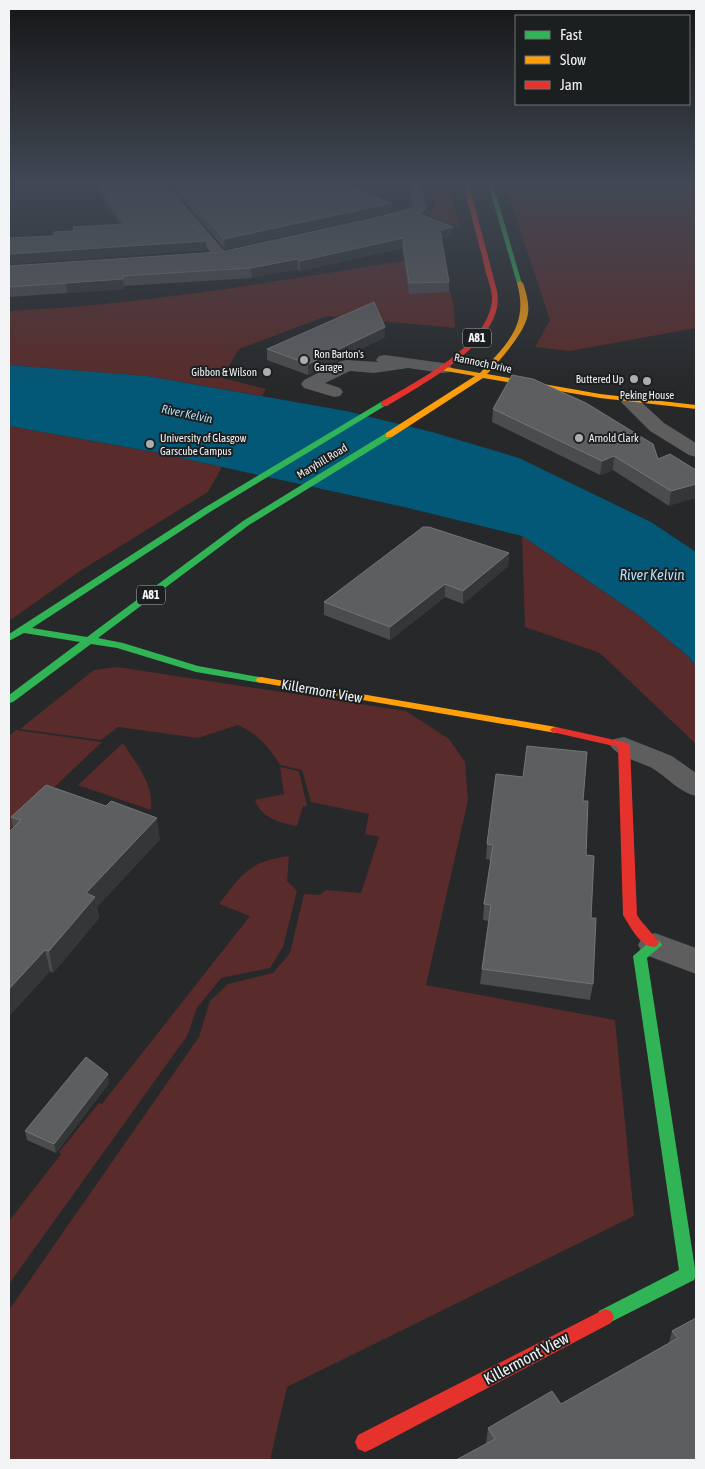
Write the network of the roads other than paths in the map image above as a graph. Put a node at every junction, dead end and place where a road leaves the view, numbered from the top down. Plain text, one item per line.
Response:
1 (224, 253) edge
2 (485, 253) edge
3 (512, 253) edge
4 (199, 258) edge
5 (342, 351) edge
6 (404, 364) junction
7 (443, 368) junction
8 (481, 376) junction
9 (334, 392) dead end
10 (630, 402) junction
11 (696, 407) edge
12 (696, 451) edge
13 (207, 510) junction
14 (246, 523) junction
15 (22, 629) junction
16 (9, 638) edge
17 (91, 639) junction
18 (9, 700) edge
19 (624, 745) junction
20 (696, 787) edge
21 (655, 945) junction
22 (696, 962) edge
23 (692, 1279) edge
24 (365, 1442) dead end

1 - 4 street
2 - 7 main road, Maryhill Road / A81
3 - 8 main road, Maryhill Road / A81
5 - 6 street
6 - 7 street
6 - 9 street
7 - 8 main road, Rannoch Drive
7 - 13 main road, Maryhill Road / A81
8 - 10 main road, Rannoch Drive
8 - 14 main road, Maryhill Road / A81
10 - 11 main road, Rannoch Drive
10 - 12 street
13 - 14 main road
13 - 15 main road, Maryhill Road / A81
14 - 17 main road, Maryhill Road / A81
15 - 16 main road, Maryhill Road / A81
15 - 17 main road, Killermont View
17 - 18 main road, Maryhill Road / A81
17 - 19 main road, Killermont View
19 - 20 street, Killermont View
19 - 21 main road
21 - 22 street
21 - 23 main road, Killermont View
23 - 24 main road, Killermont View

